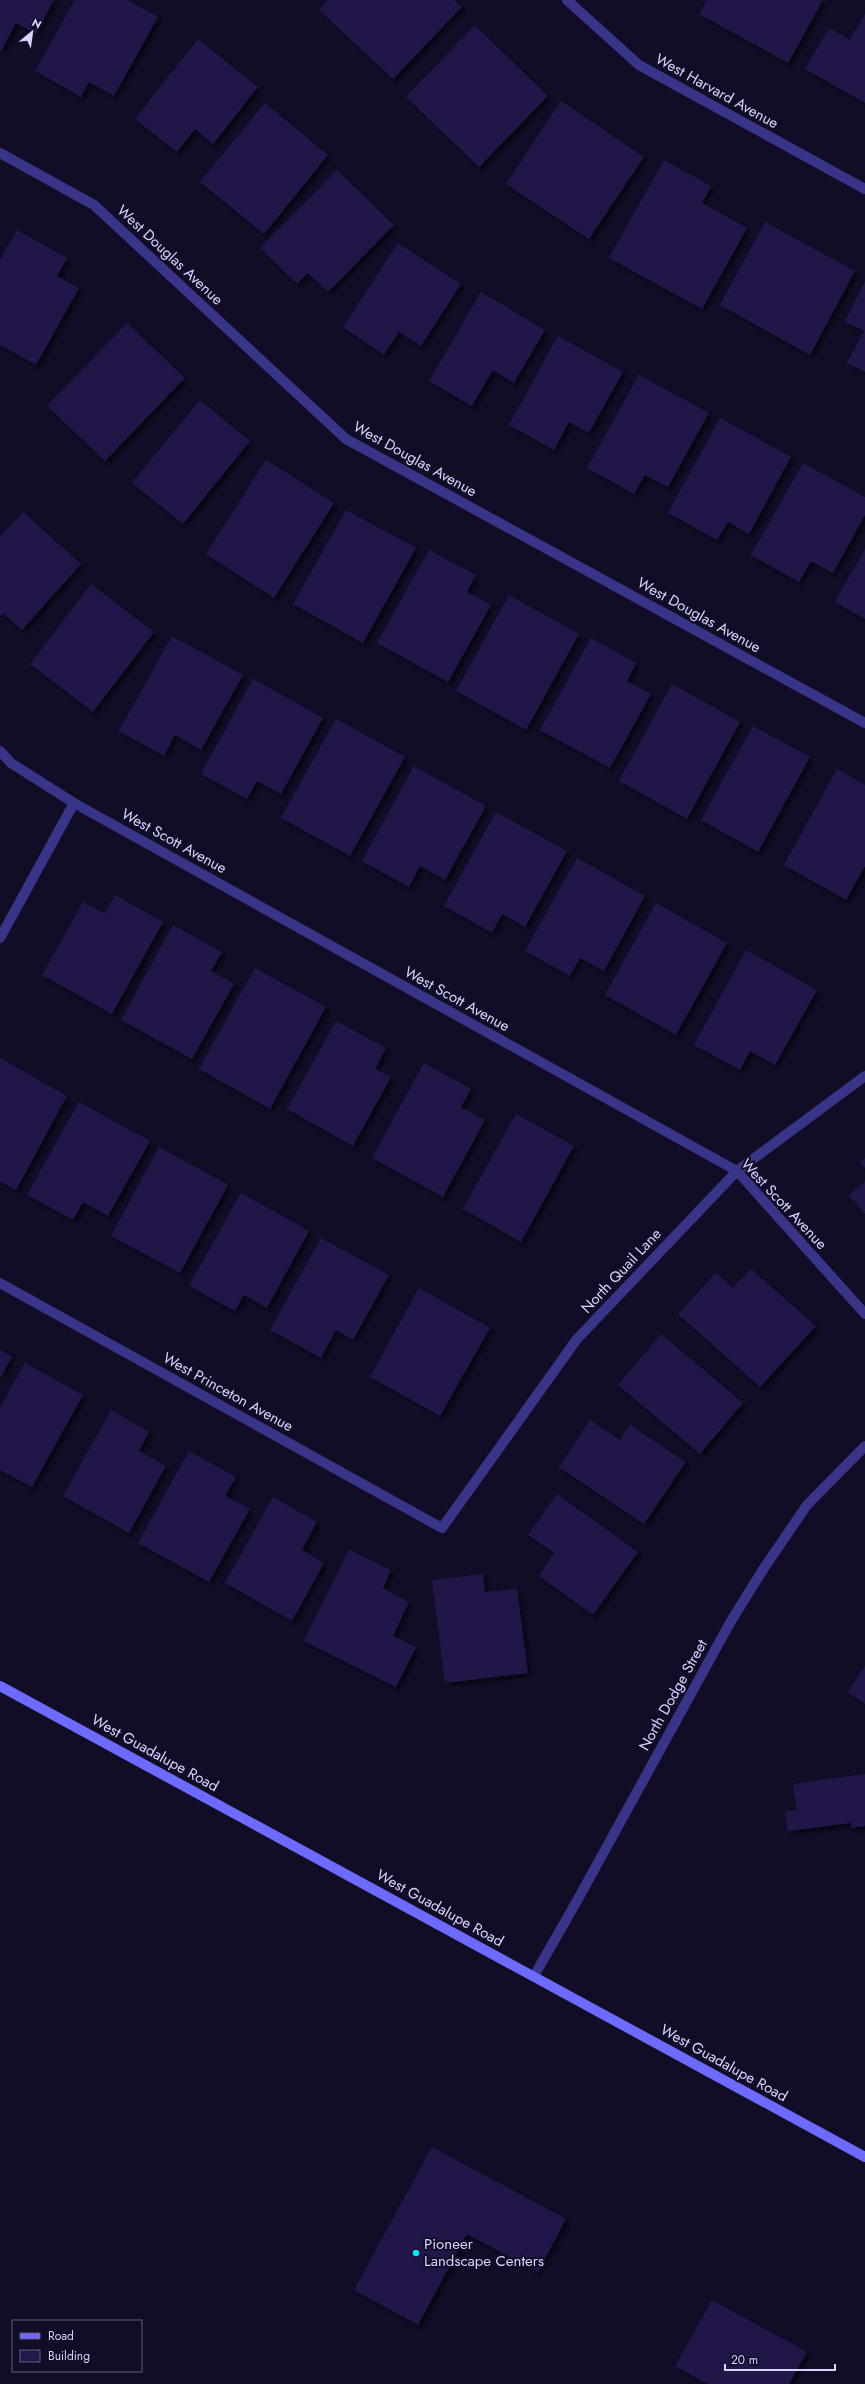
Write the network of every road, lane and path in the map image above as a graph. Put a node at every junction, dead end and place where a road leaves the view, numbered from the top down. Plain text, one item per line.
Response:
1 (567, 0) edge
2 (0, 153) edge
3 (865, 189) edge
4 (865, 723) edge
5 (0, 751) edge
6 (74, 804) junction
7 (0, 938) edge
8 (865, 1076) edge
9 (737, 1170) junction
10 (0, 1283) edge
11 (865, 1314) edge
12 (865, 1446) edge
13 (442, 1528) joint
14 (0, 1686) edge
15 (534, 1976) junction
16 (865, 2157) edge

1 - 3 street, West Harvard Avenue
2 - 4 street, West Douglas Avenue
5 - 6 street, West Scott Avenue
6 - 7 street
6 - 9 street, West Scott Avenue
8 - 9 street, North Quail Lane
9 - 11 street, West Scott Avenue
9 - 13 street, North Quail Lane
10 - 13 street, West Princeton Avenue
12 - 15 street, North Dodge Street
14 - 15 main road, West Guadalupe Road
15 - 16 main road, West Guadalupe Road

